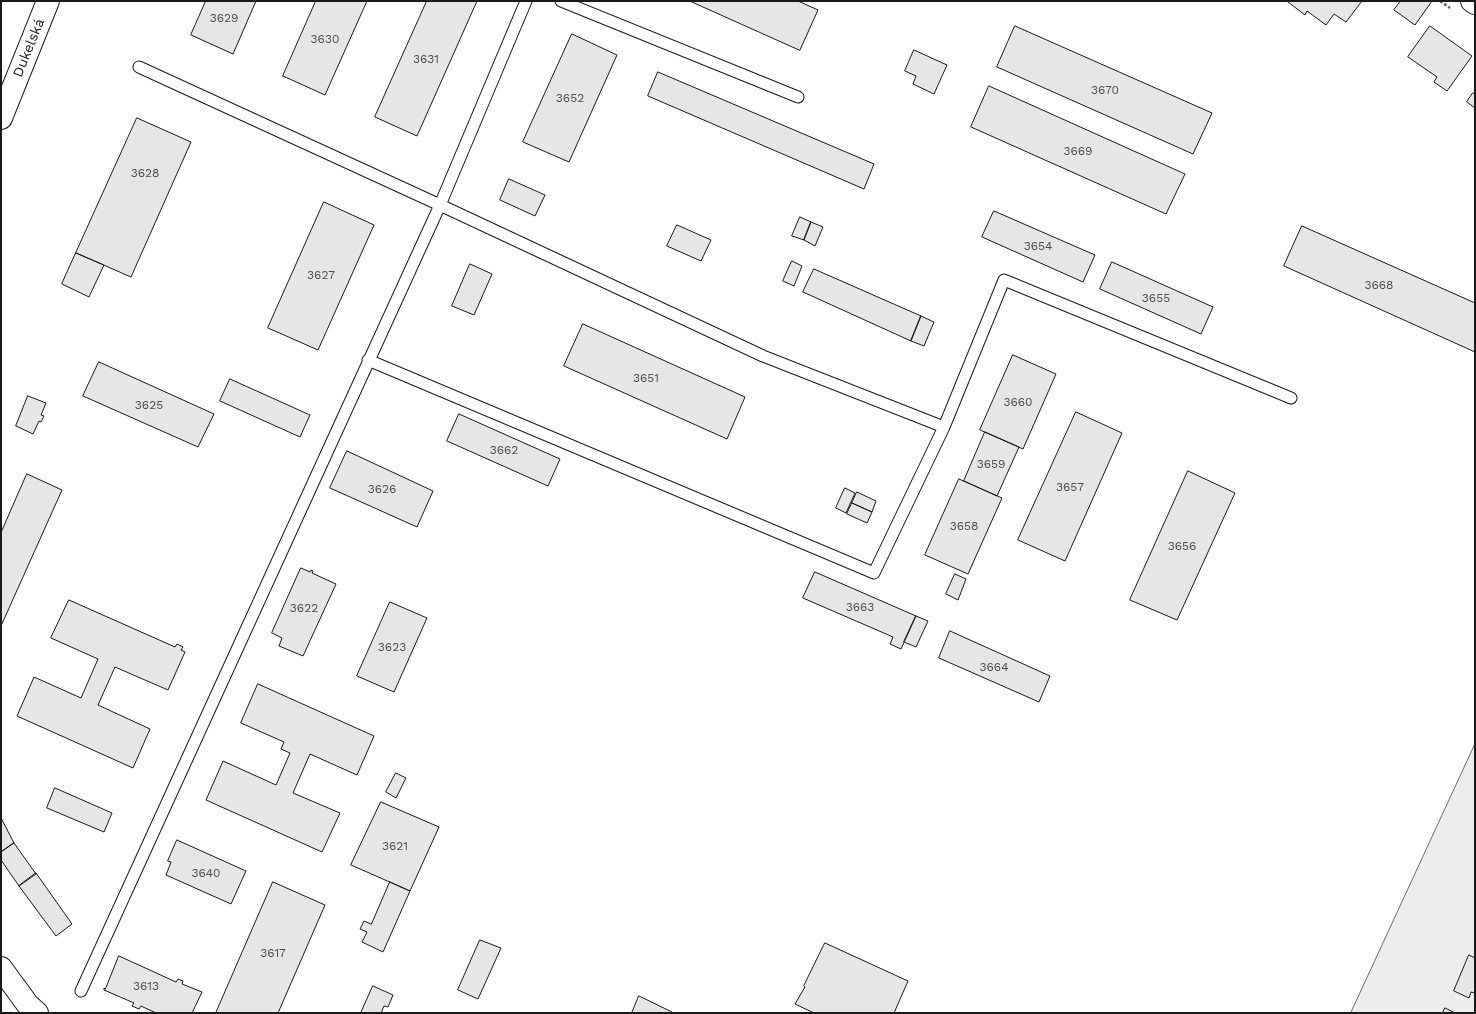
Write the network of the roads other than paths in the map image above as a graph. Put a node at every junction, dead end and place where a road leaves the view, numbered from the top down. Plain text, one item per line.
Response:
1 (48, 1) edge
2 (526, 1) edge
3 (561, 1) edge
4 (1472, 1) edge
5 (1475, 3) edge
6 (139, 67) dead end
7 (798, 97) dead end
8 (1, 118) edge
9 (440, 205) junction
10 (368, 360) junction
11 (1291, 398) dead end
12 (944, 427) junction
13 (1, 968) edge
14 (81, 991) dead end
15 (37, 1013) edge

1 - 8 main road, Dukelská
2 - 9 lane
3 - 7 lane
4 - 5 main road
6 - 9 lane
9 - 10 lane
9 - 12 lane
10 - 12 lane
10 - 14 lane
11 - 12 lane
13 - 15 main road

